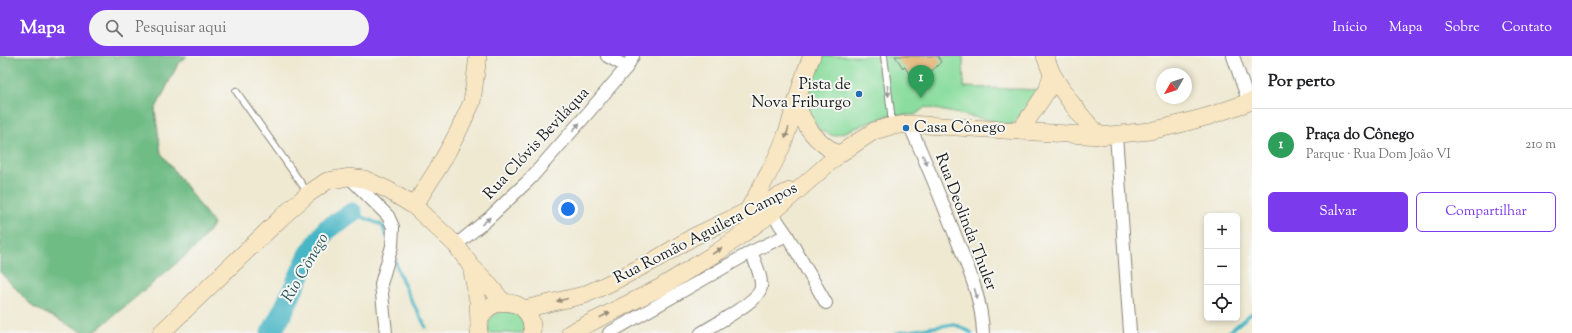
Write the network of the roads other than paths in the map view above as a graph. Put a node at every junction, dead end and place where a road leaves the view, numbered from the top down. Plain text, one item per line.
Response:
1 (478, 56) edge
2 (607, 56) edge
3 (633, 56) edge
4 (812, 56) edge
5 (884, 56) edge
6 (1045, 56) edge
7 (1232, 56) edge
8 (627, 67) junction
9 (1052, 74) junction
10 (236, 91) dead end
11 (1250, 102) edge
12 (796, 104) junction
13 (909, 124) junction
14 (891, 126) junction
15 (1020, 131) junction
16 (1108, 136) junction
17 (838, 155) junction
18 (349, 177) junction
19 (804, 184) junction
20 (308, 194) junction
21 (414, 206) junction
22 (748, 210) junction
23 (772, 213) junction
24 (787, 235) junction
25 (456, 246) junction
26 (751, 252) junction
27 (471, 266) junction
28 (503, 302) junction
29 (826, 303) dead end
30 (524, 309) junction
31 (479, 328) edge
32 (983, 328) edge
33 (1130, 332) dead end
34 (161, 333) edge
35 (386, 333) edge
36 (532, 333) edge
37 (570, 333) edge
38 (609, 333) edge
39 (701, 333) edge

1 - 21 main road
2 - 8 street
3 - 8 street, Rua Clóvis Beviláqua
4 - 12 main road
5 -> 14 lane
6 - 9 main road
7 - 11 street
25 -> 8 street, Rua Clóvis Beviláqua
9 - 15 main road
9 - 16 main road
10 - 20 lane
11 - 16 main road
12 - 17 main road
12 -> 22 main road
13 - 14 main road
13 - 15 main road
13 -> 32 street, Rua Deolinda Thuler
14 - 17 main road
15 - 16 main road
16 - 33 street
17 - 19 main road
18 - 20 main road
18 - 21 main road
18 - 35 street
19 - 22 main road, Rua Romão Aguilera Campos
19 - 23 main road, Rua Romão Aguilera Campos
20 - 34 main road
21 - 25 main road
22 -> 30 main road, Rua Romão Aguilera Campos
23 - 24 street
37 -> 23 main road, Rua Romão Aguilera Campos
24 - 26 street
24 - 29 street
25 - 27 main road
26 - 38 street
26 - 39 street
27 - 28 main road
27 - 31 main road
28 - 30 main road
28 - 31 main road
30 - 36 main road

